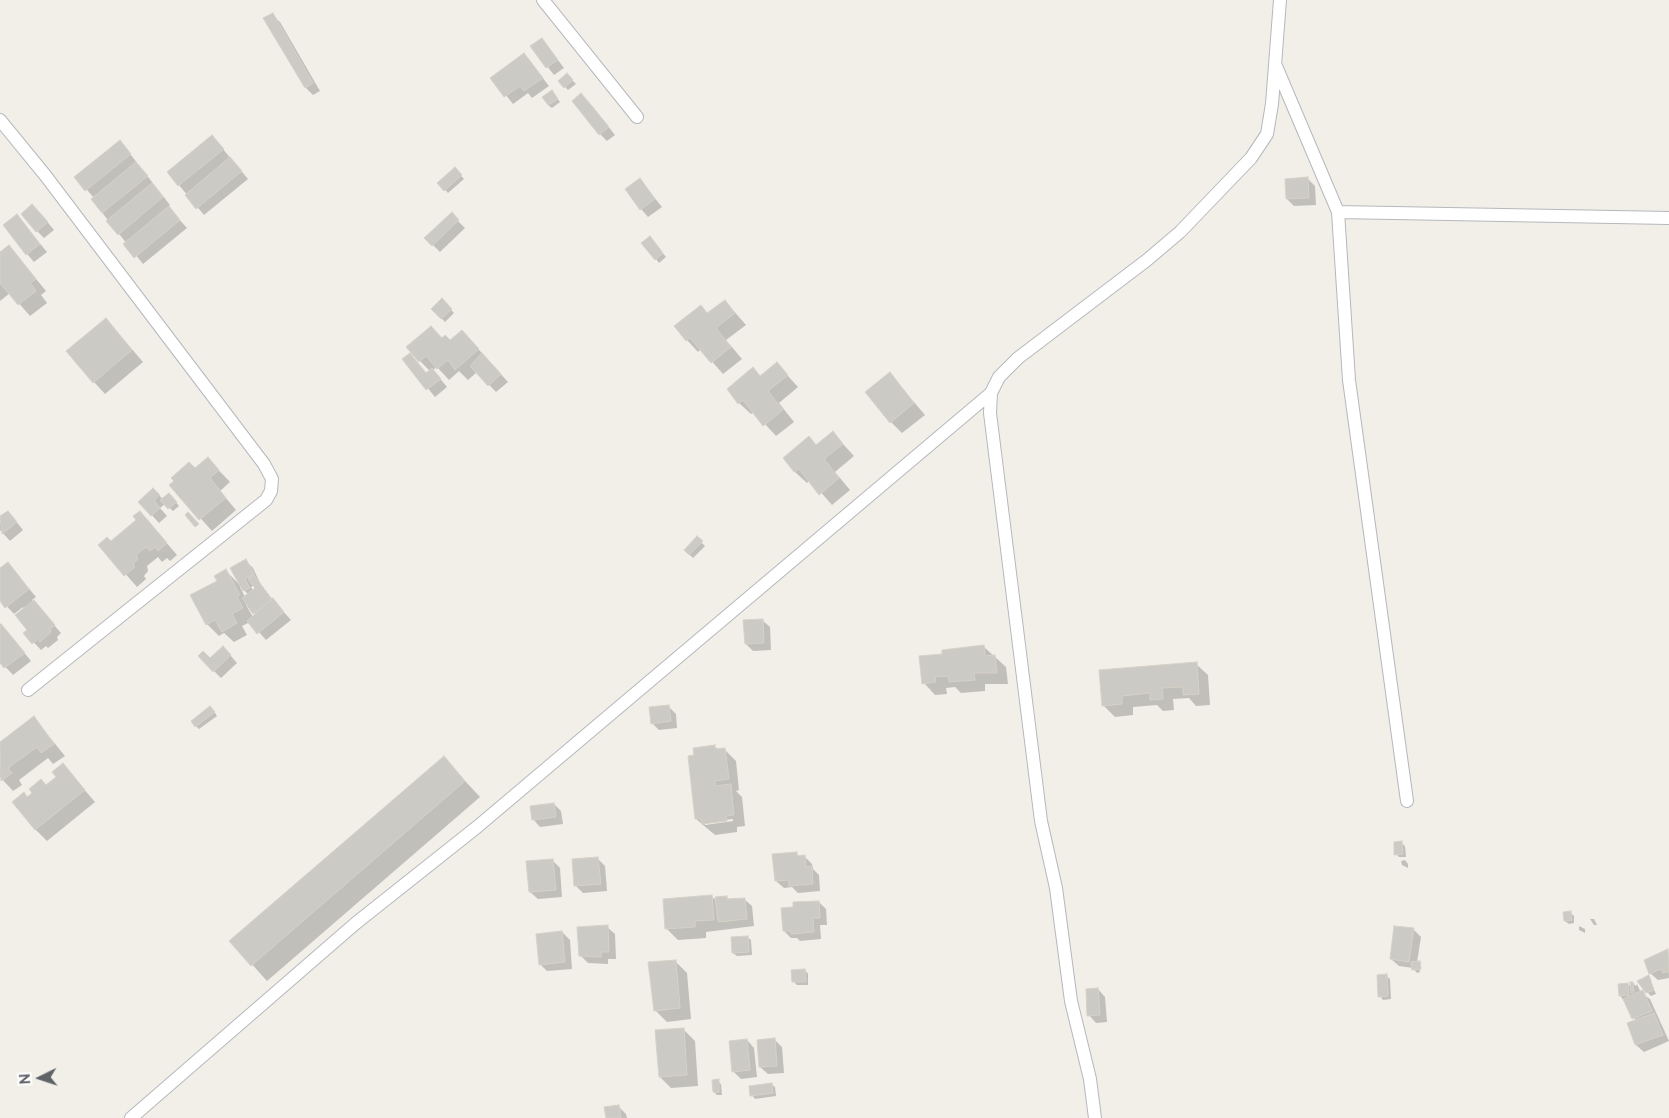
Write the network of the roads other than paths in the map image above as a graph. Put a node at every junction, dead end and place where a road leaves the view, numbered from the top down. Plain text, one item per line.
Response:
1 (543, 0) edge
2 (1280, 0) edge
3 (1275, 64) junction
4 (637, 117) dead end
5 (0, 120) edge
6 (1338, 212) junction
7 (1669, 218) edge
8 (991, 394) junction
9 (28, 690) dead end
10 (1407, 801) dead end
11 (131, 1118) edge
12 (1095, 1118) edge

1 - 4 street
2 - 3 street
3 - 6 street
3 - 8 street
5 - 9 street
6 - 7 street
6 - 10 street
8 - 11 street
8 - 12 street

